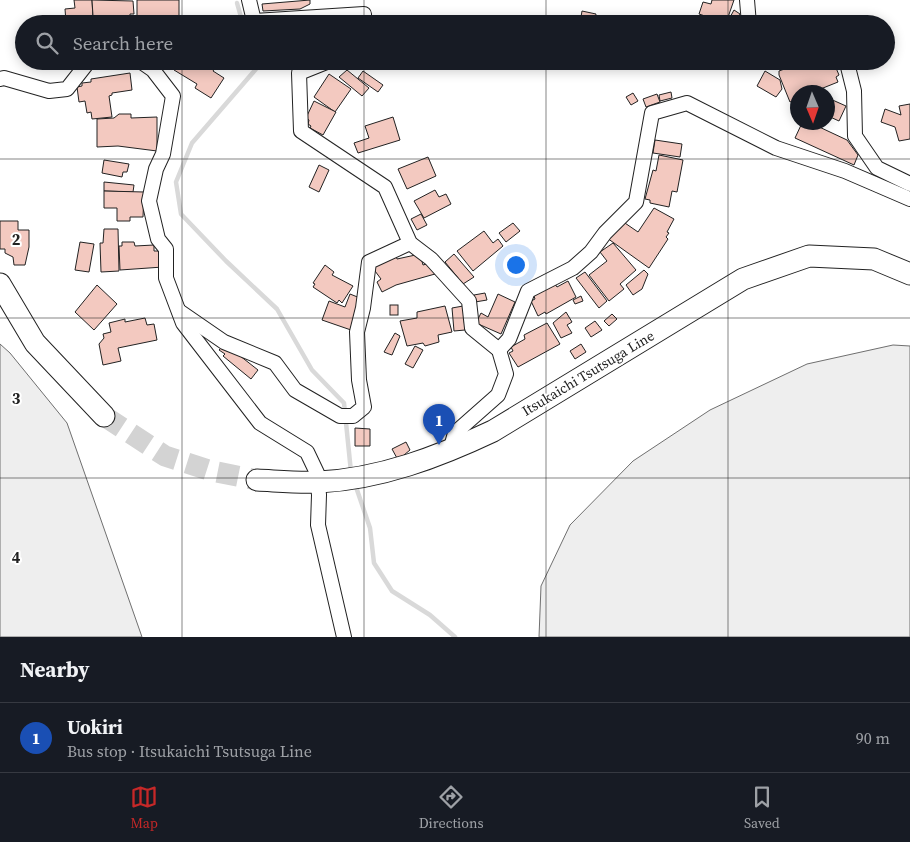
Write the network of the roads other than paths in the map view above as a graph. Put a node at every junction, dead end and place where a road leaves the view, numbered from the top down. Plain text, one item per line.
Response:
1 (249, 0) edge
2 (747, 0) edge
3 (253, 15) edge
4 (348, 15) edge
5 (364, 15) edge
6 (748, 15) edge
7 (82, 70) edge
8 (153, 70) edge
9 (306, 70) edge
10 (849, 70) edge
11 (0, 79) edge
12 (910, 184) edge
13 (910, 199) edge
14 (410, 242) junction
15 (910, 274) edge
16 (0, 284) edge
17 (178, 310) junction
18 (499, 350) junction
19 (104, 416) tunnel mouth
20 (450, 451) junction
21 (258, 480) tunnel mouth
22 (326, 481) junction
23 (344, 637) edge

1 - 3 street
2 - 6 street
4 - 5 street
7 - 11 street
8 - 17 street
9 - 14 street
10 - 12 street
13 - 18 street
14 - 17 street
14 - 18 street
15 - 20 main road, Itsukaichi Tsutsuga Line
16 - 19 main road
17 - 22 street
18 - 20 street
20 - 22 main road, Itsukaichi Tsutsuga Line
21 - 22 main road, Itsukaichi Tsutsuga Line
22 - 23 street

